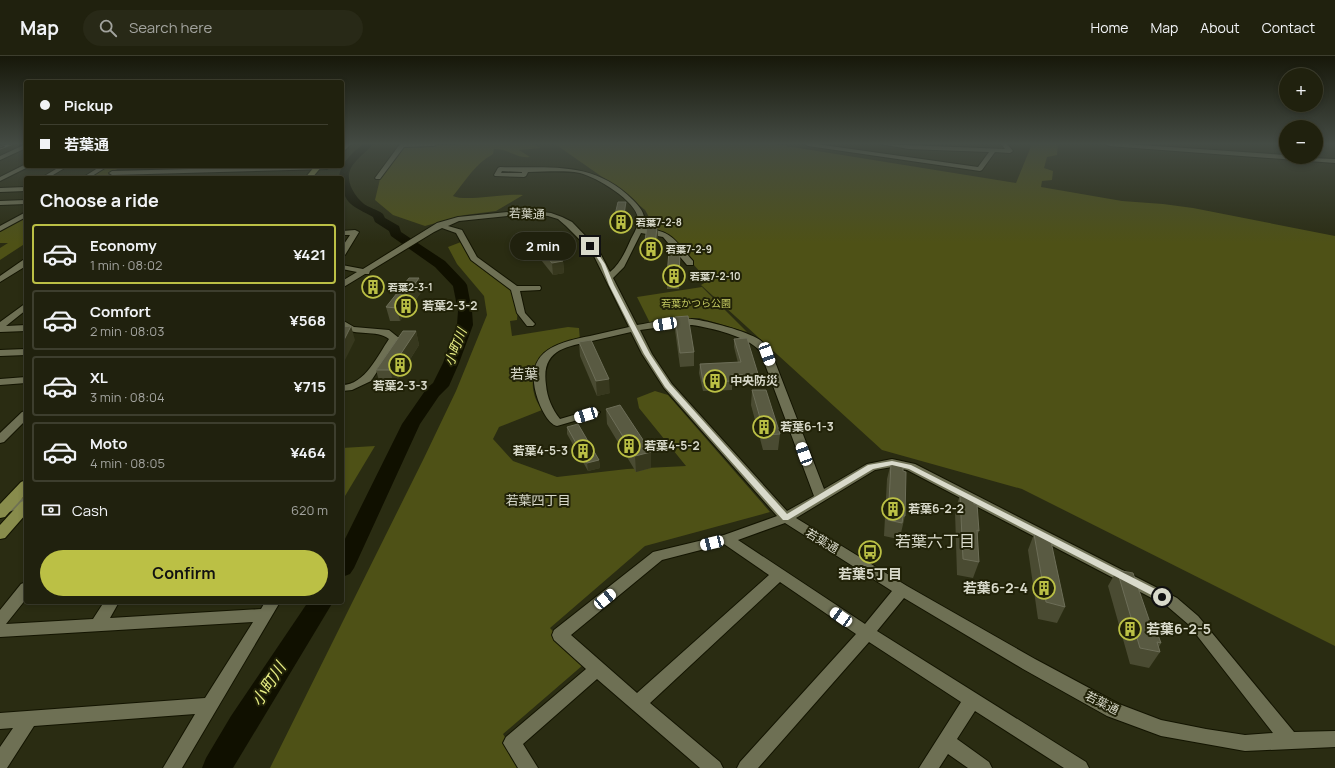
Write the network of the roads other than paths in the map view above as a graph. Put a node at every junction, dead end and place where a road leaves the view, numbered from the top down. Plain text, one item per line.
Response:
1 (597, 177) edge
2 (24, 189) edge
3 (0, 190) edge
4 (0, 202) edge
5 (24, 202) edge
6 (24, 215) edge
7 (440, 226) junction
8 (0, 229) edge
9 (639, 230) junction
10 (344, 232) edge
11 (344, 250) edge
12 (24, 263) edge
13 (690, 263) dead end
14 (344, 267) edge
15 (366, 272) junction
16 (608, 278) junction
17 (0, 280) edge
18 (344, 284) edge
19 (537, 288) dead end
20 (515, 289) junction
21 (24, 308) edge
22 (344, 324) edge
23 (530, 324) dead end
24 (0, 326) edge
25 (24, 328) edge
26 (0, 329) edge
27 (634, 329) junction
28 (24, 352) edge
29 (0, 353) edge
30 (24, 380) edge
31 (0, 382) edge
32 (344, 388) edge
33 (594, 412) dead end
34 (24, 416) edge
35 (0, 439) edge
36 (24, 487) edge
37 (821, 498) junction
38 (24, 502) edge
39 (24, 507) edge
40 (1, 511) edge
41 (786, 518) junction
42 (0, 534) edge
43 (726, 539) junction
44 (778, 575) junction
45 (902, 590) junction
46 (24, 591) edge
47 (111, 604) edge
48 (269, 608) edge
49 (0, 621) edge
50 (97, 625) junction
51 (0, 631) edge
52 (866, 633) junction
53 (597, 669) junction
54 (971, 700) junction
55 (638, 703) junction
56 (210, 705) junction
57 (30, 718) junction
58 (0, 721) edge
59 (1335, 739) edge
60 (1290, 741) junction
61 (946, 742) junction
62 (0, 762) edge
63 (172, 768) edge
64 (529, 768) edge
65 (714, 768) edge
66 (746, 768) edge
67 (928, 768) edge
68 (983, 768) edge
69 (1080, 768) edge

1 - 9 street
2 - 3 street
4 - 5 street
6 - 8 street
7 - 15 street, 若葉通
7 - 16 street, 若葉通
7 - 20 street
9 - 13 street
9 - 16 street
10 - 11 street
12 - 17 street
14 - 15 street
15 - 18 street, 若葉通
16 - 27 street, 若葉通
19 - 20 street
20 - 23 street
21 - 24 street
22 - 32 street
25 - 26 street
27 - 33 street
27 - 37 street
27 - 41 street, 若葉通
28 - 29 street
30 - 31 street
34 - 35 street
36 - 40 main road
37 - 41 street
37 - 60 street
38 - 40 street
39 - 42 main road
41 - 43 street
41 - 45 street, 若葉通
43 - 44 street
43 - 53 street
44 - 52 street
44 - 55 street
45 - 52 street
45 - 60 street, 若葉通
46 - 49 street
47 - 50 street
48 - 50 street
48 - 56 street
50 - 51 street
52 - 54 street
52 - 66 street
53 - 55 street
53 - 64 street
54 - 61 street
54 - 69 street
55 - 65 street
56 - 57 street
56 - 63 street
57 - 58 street
57 - 62 street
59 - 60 street, 若葉通
61 - 67 street
61 - 68 street

